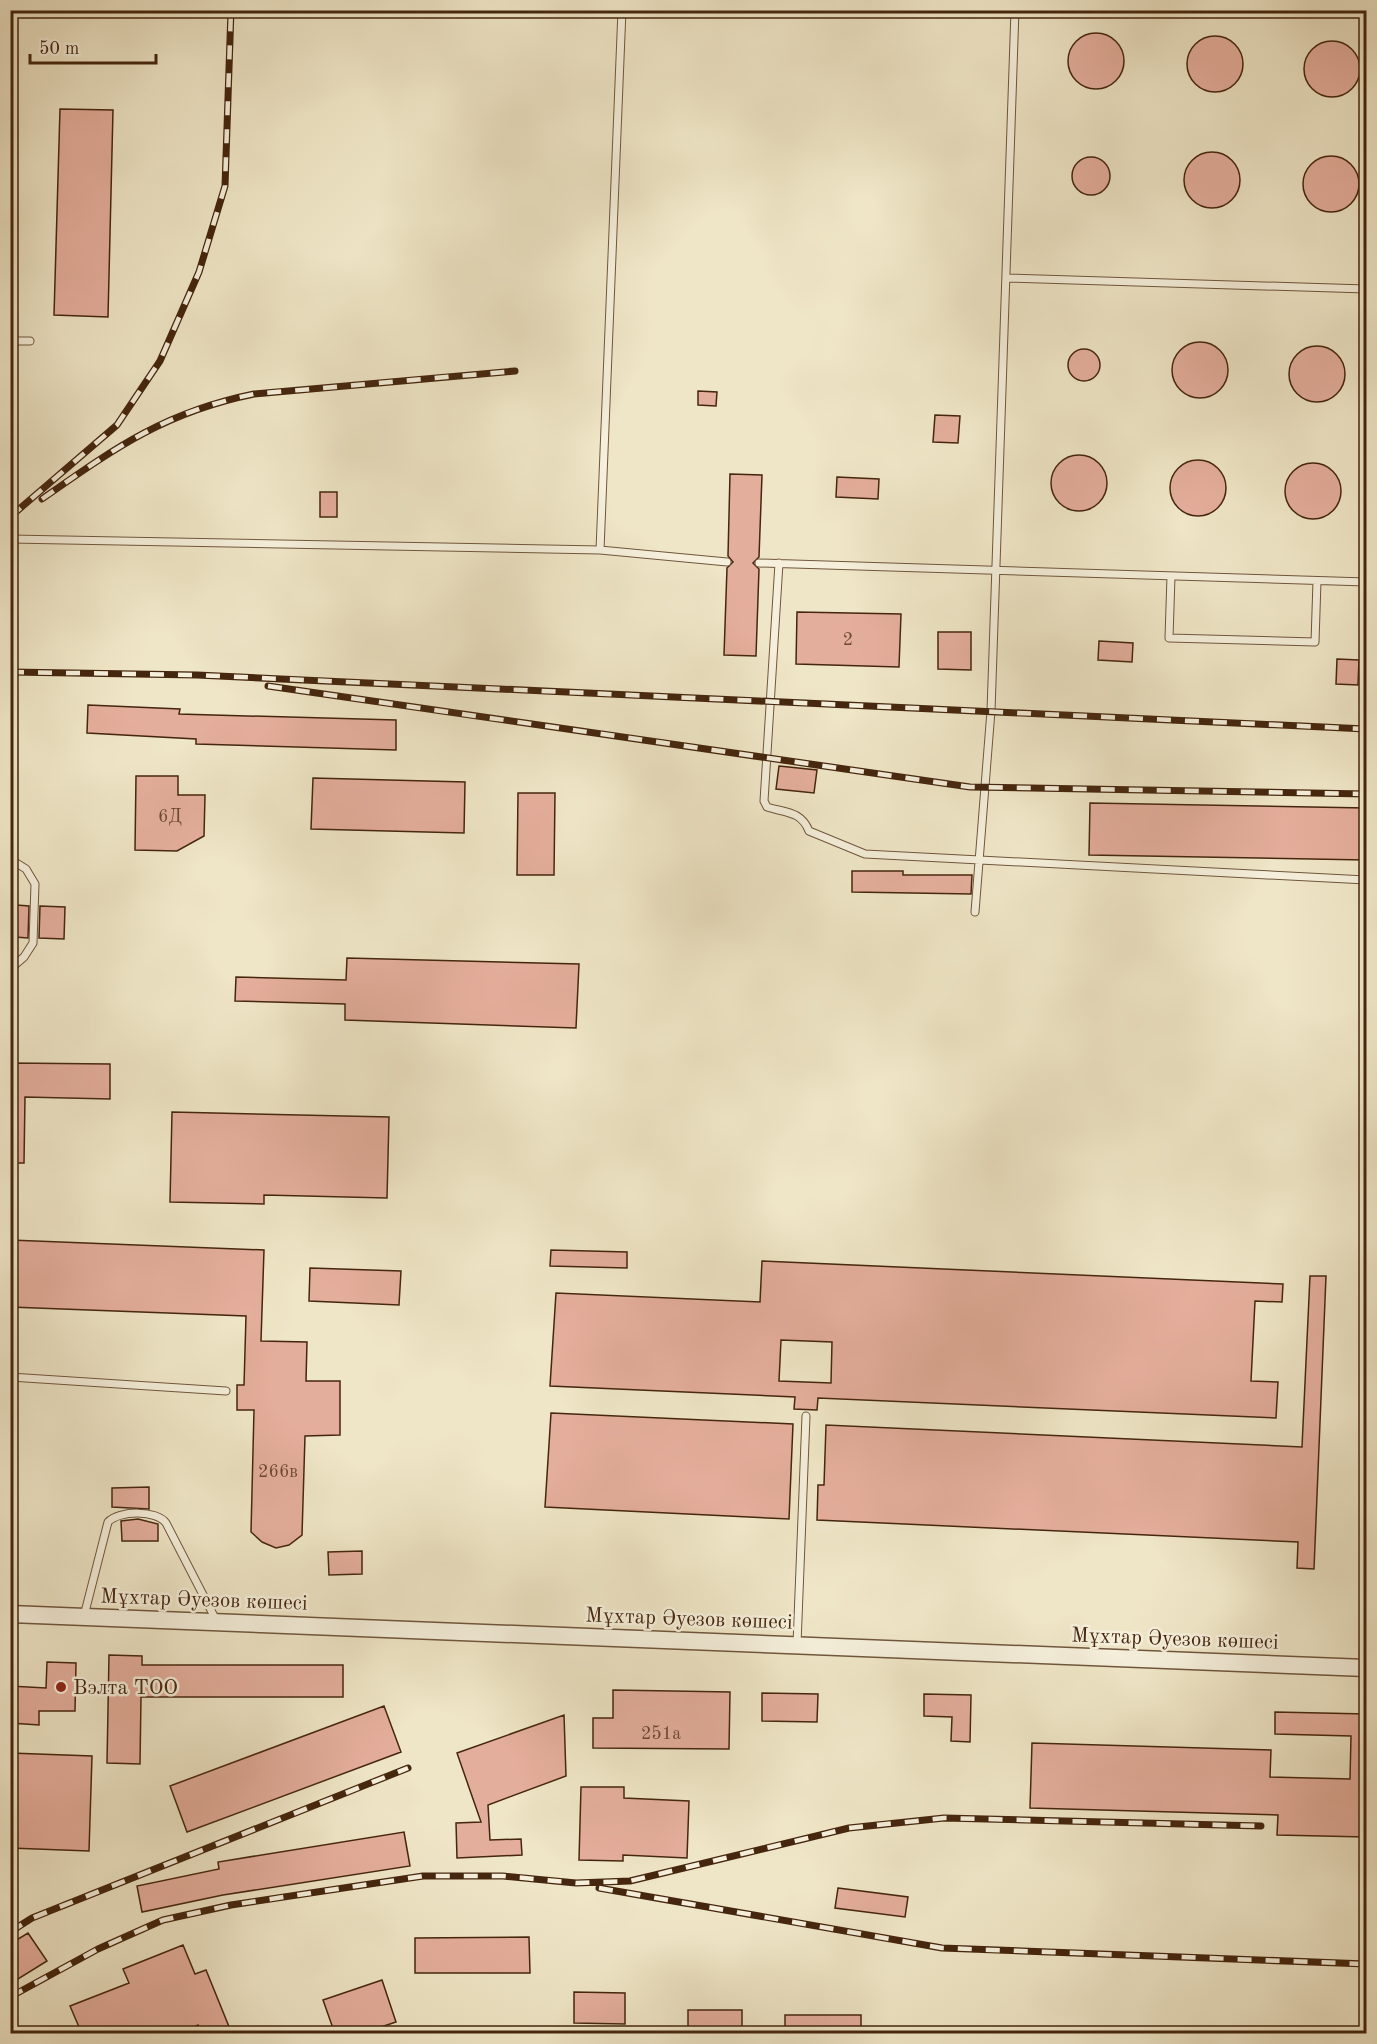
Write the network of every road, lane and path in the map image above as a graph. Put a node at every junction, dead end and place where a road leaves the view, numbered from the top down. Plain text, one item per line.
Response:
1 (622, 10) edge
2 (1015, 10) edge
3 (1006, 278) junction
4 (1366, 289) edge
5 (10, 341) edge
6 (30, 341) dead end
7 (10, 539) edge
8 (600, 550) junction
9 (727, 562) dead end
10 (759, 563) dead end
11 (779, 563) junction
12 (996, 570) junction
13 (1171, 576) junction
14 (1317, 581) junction
15 (1366, 582) edge
16 (10, 859) edge
17 (979, 861) junction
18 (1366, 880) edge
19 (975, 912) dead end
20 (10, 969) edge
21 (10, 1377) edge
22 (226, 1391) dead end
23 (806, 1416) dead end
24 (10, 1614) edge
25 (84, 1617) junction
26 (218, 1623) junction
27 (797, 1644) junction
28 (1366, 1668) edge

1 - 8 lane
2 - 3 lane
3 - 4 lane
3 - 12 lane
5 - 6 lane
7 - 8 lane
8 - 9 lane
10 - 11 lane
11 - 12 lane
11 - 17 lane
12 - 13 lane
12 - 17 lane
13 - 14 lane
13 - 14 lane
14 - 15 lane
16 - 20 lane
17 - 18 lane
17 - 19 lane
21 - 22 lane
23 - 27 lane
24 - 25 street, Мұхтар Әуезов көшесі
25 - 26 street, Мұхтар Әуезов көшесі
25 - 26 lane
26 - 27 street, Мұхтар Әуезов көшесі
27 - 28 street, Мұхтар Әуезов көшесі

